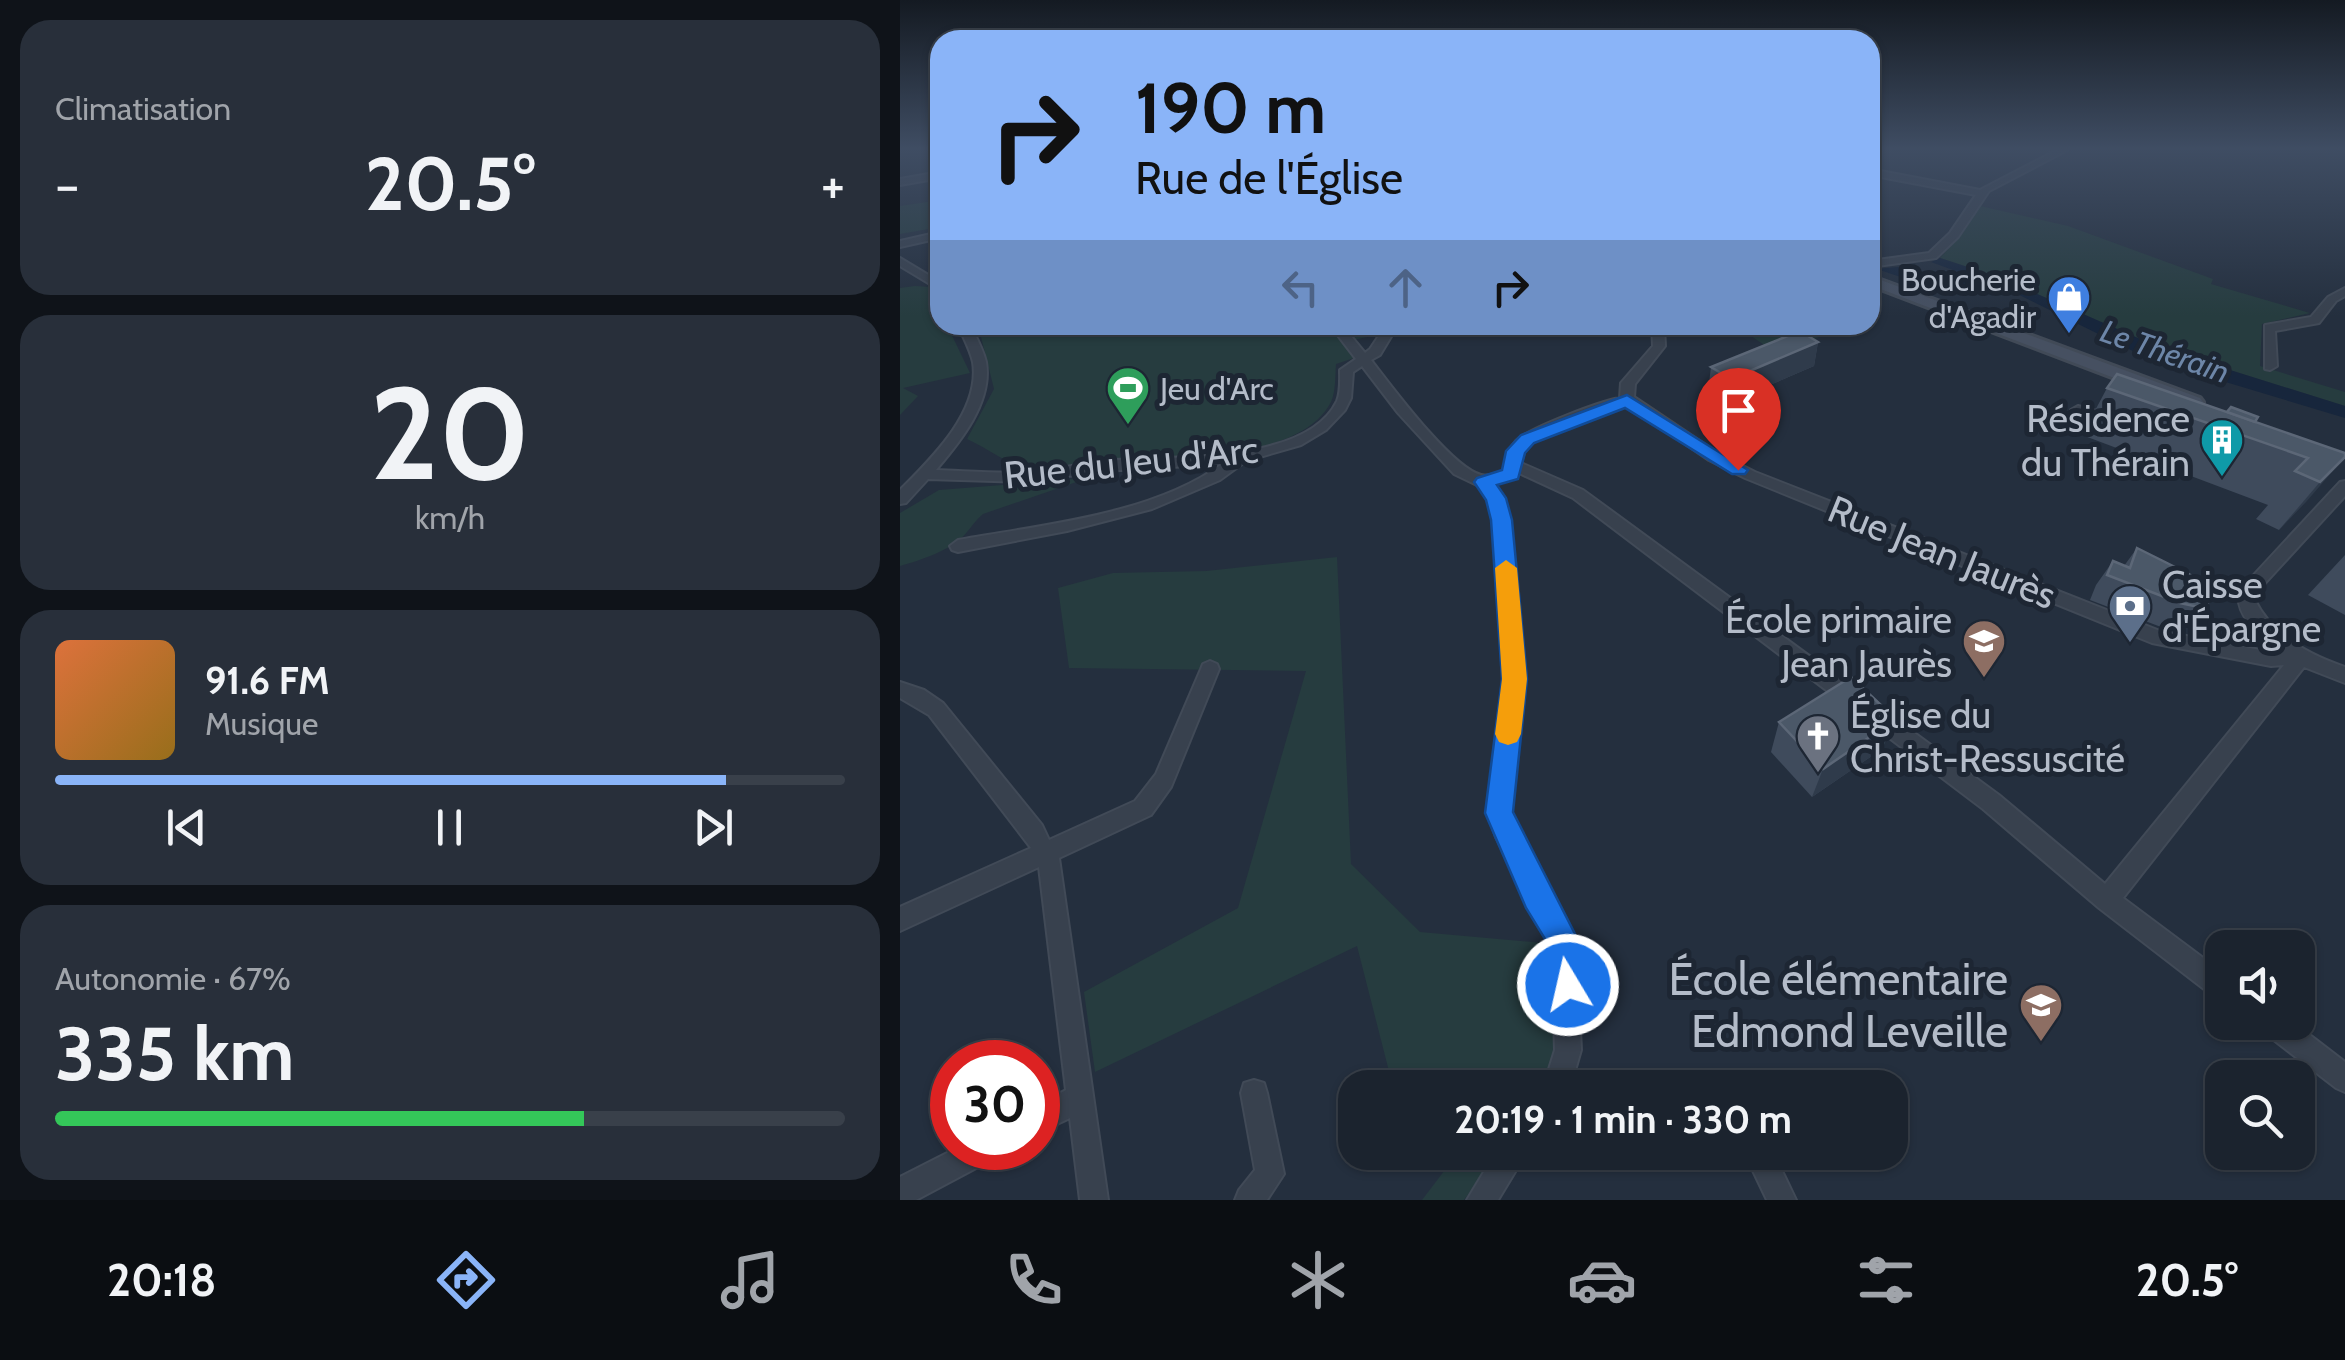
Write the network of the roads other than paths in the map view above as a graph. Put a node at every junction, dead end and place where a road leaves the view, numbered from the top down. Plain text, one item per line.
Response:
1 (1973, 204) edge
2 (930, 233) edge
3 (930, 235) edge
4 (900, 236) edge
5 (900, 244) edge
6 (900, 260) edge
7 (1880, 266) edge
8 (1880, 274) edge
9 (930, 280) edge
10 (1880, 290) edge
11 (2342, 295) edge
12 (1920, 298) junction
13 (968, 335) edge
14 (1345, 335) edge
15 (1385, 335) edge
16 (1658, 335) edge
17 (1366, 360) junction
18 (2270, 366) dead end
19 (1630, 401) junction
20 (2210, 408) edge
21 (2078, 410) dead end
22 (2130, 426) edge
23 (1240, 457) junction
24 (1516, 466) junction
25 (924, 474) junction
26 (1484, 482) junction
27 (2345, 486) edge
28 (900, 499) edge
29 (958, 546) dead end
30 (2302, 656) junction
31 (1210, 668) dead end
32 (2345, 675) edge
33 (900, 690) edge
34 (1046, 854) junction
35 (2107, 900) junction
36 (900, 919) edge
37 (2205, 973) edge
38 (2294, 1040) edge
39 (1562, 1070) edge
40 (2345, 1079) edge
41 (1254, 1093) dead end
42 (1080, 1097) junction
43 (1060, 1108) edge
44 (943, 1170) edge
45 (1501, 1170) edge
46 (1767, 1170) edge
47 (900, 1193) edge
48 (1094, 1200) edge
49 (1249, 1200) edge
50 (1481, 1200) edge
51 (1782, 1200) edge

1 - 7 street
2 - 4 street
3 - 5 street
6 - 9 street
8 - 12 main road
10 - 12 main road
11 - 18 street
12 - 20 main road
13 - 25 street
14 - 17 street
15 - 17 street, Rue du Jeu d'Arc
16 - 19 street
17 - 23 street, Rue du Jeu d'Arc
17 - 26 street
19 - 24 street
19 - 30 street, Rue Jean Jaurès
21 - 22 street
23 - 25 street, Rue du Jeu d'Arc
23 - 29 street
24 - 26 street
24 - 35 street
25 - 28 street
26 - 39 street
27 - 30 street
30 - 32 street
30 - 35 street
31 - 34 street
33 - 34 street
34 - 36 street
34 - 42 street
35 - 37 street
38 - 40 street
41 - 49 street
42 - 43 street
42 - 48 street
44 - 47 street
45 - 50 street
46 - 51 street

